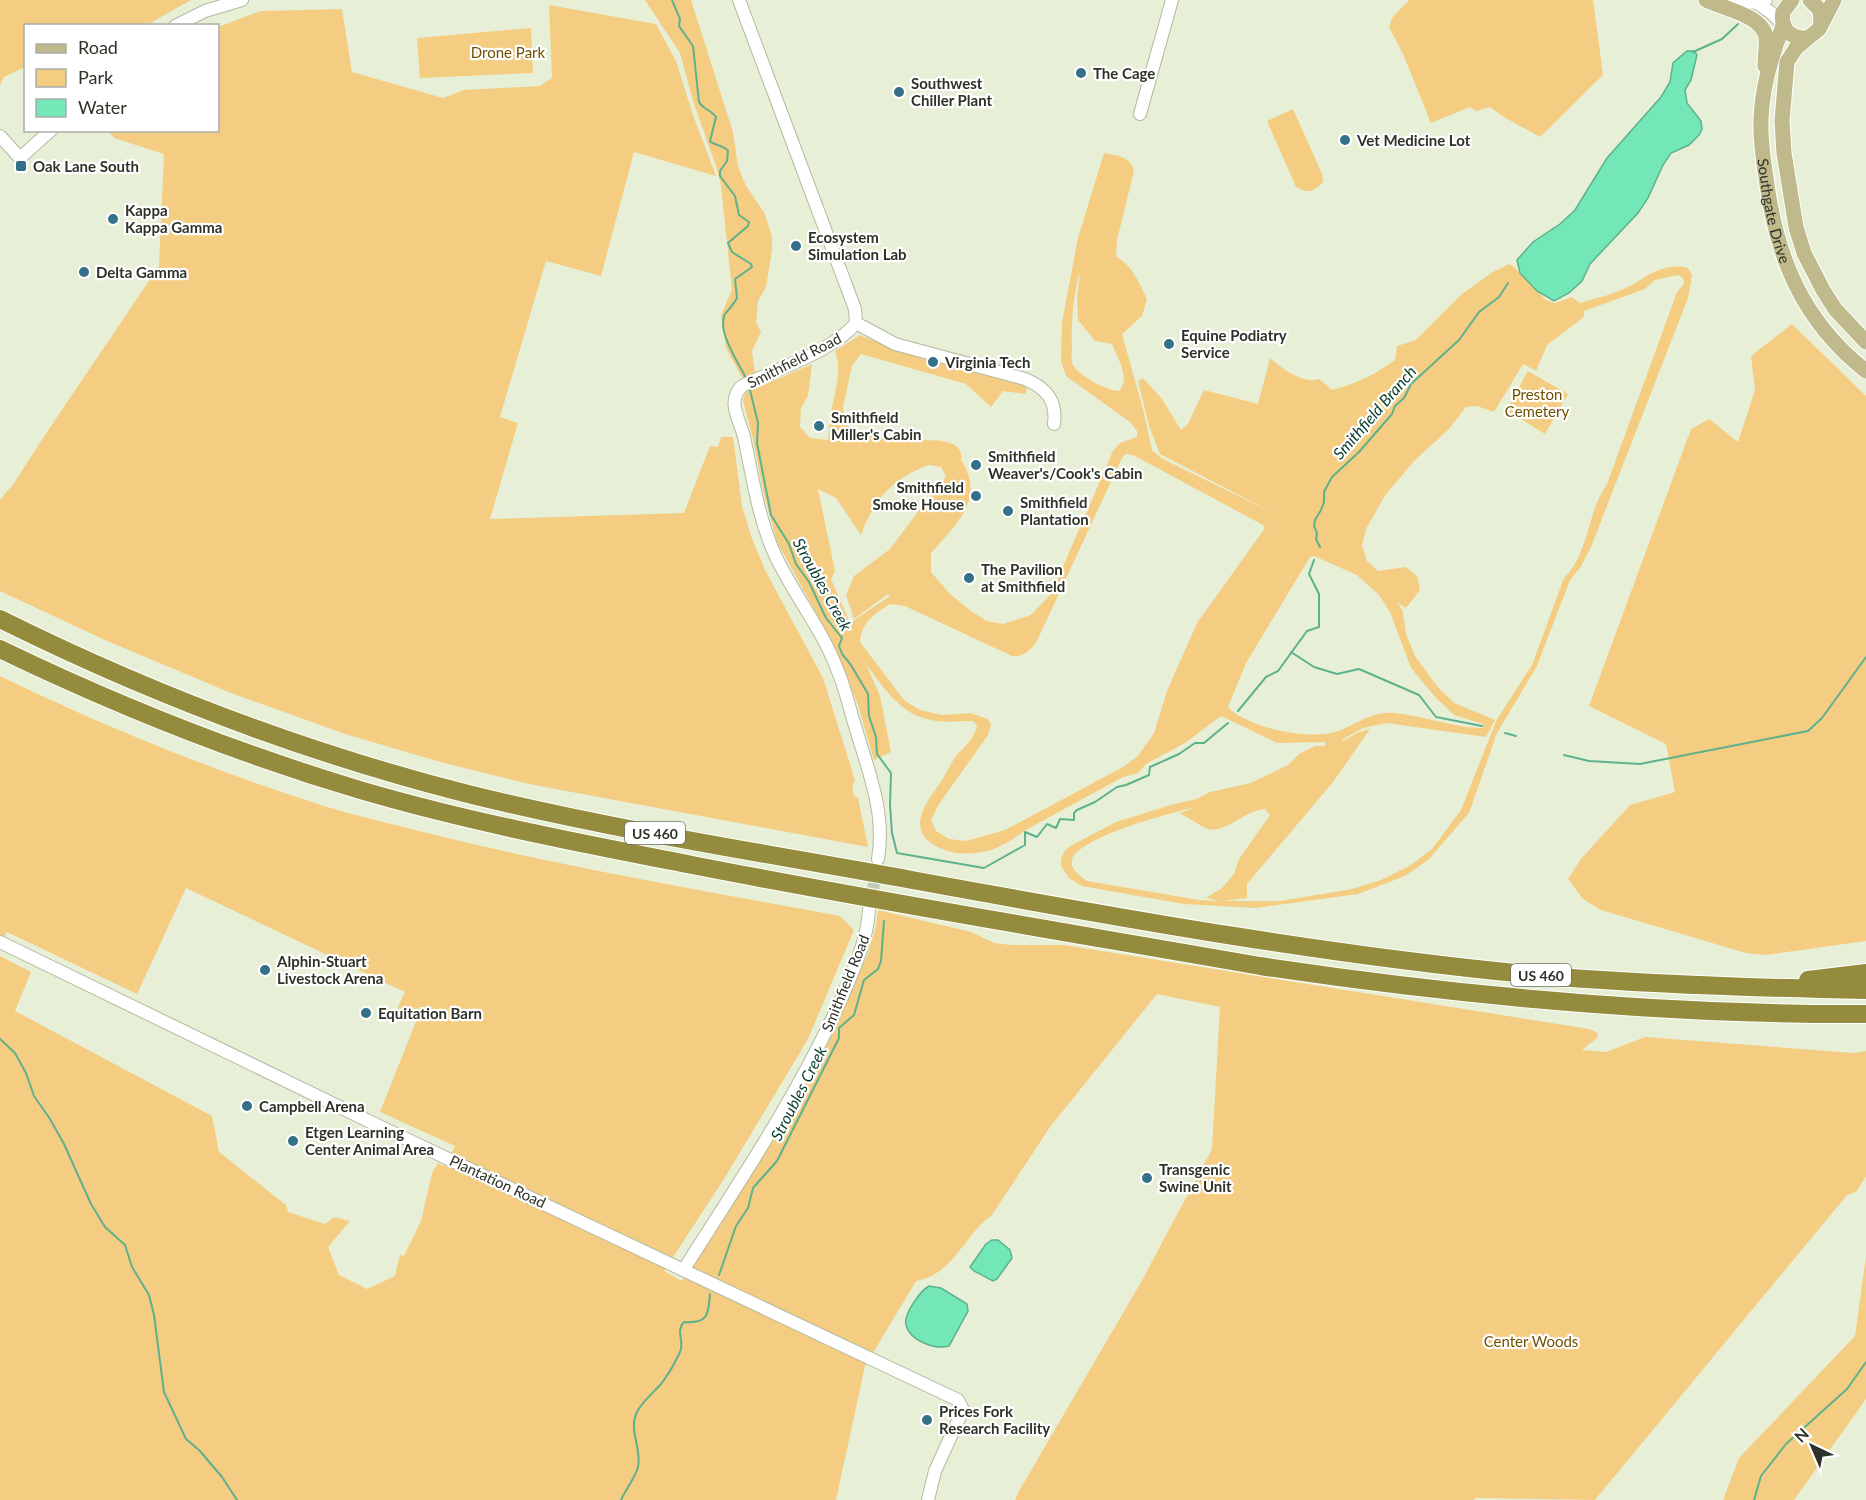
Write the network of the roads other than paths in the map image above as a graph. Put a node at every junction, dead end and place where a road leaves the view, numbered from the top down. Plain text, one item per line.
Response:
1 (242, 0) edge
2 (739, 0) edge
3 (1172, 0) edge
4 (1706, 0) edge
5 (1720, 0) edge
6 (1792, 0) edge
7 (1810, 0) edge
8 (1834, 0) edge
9 (1761, 1) edge
10 (1821, 22) junction
11 (179, 24) edge
12 (1783, 25) junction
13 (1807, 38) junction
14 (1764, 93) junction
15 (1140, 114) dead end
16 (49, 132) edge
17 (0, 136) edge
18 (856, 323) junction
19 (1866, 342) edge
20 (1866, 371) edge
21 (1054, 424) dead end
22 (0, 619) edge
23 (0, 649) edge
24 (878, 860) tunnel mouth
25 (869, 910) tunnel mouth
26 (0, 942) edge
27 (1866, 973) edge
28 (1746, 988) junction
29 (1866, 990) edge
30 (1814, 1014) junction
31 (1866, 1014) edge
32 (1866, 1027) edge
33 (684, 1269) junction
34 (928, 1500) edge

1 - 11 street
2 - 18 street, Smithfield Road
3 - 15 street
4 - 14 main road
5 - 9 street
6 - 12 main road, Southgate Drive
7 - 10 main road
8 - 10 main road, Southgate Drive
9 - 12 street
10 - 13 main road, Southgate Drive
12 - 13 main road
12 - 14 main road, Southgate Drive
13 - 19 main road, Southgate Drive
14 - 20 main road, Southgate Drive
16 - 17 street
18 - 21 street
18 - 24 street, Smithfield Road
22 - 28 highway, US 460
23 - 30 highway, US 460
25 - 33 street, Smithfield Road
26 - 33 street, Plantation Road
27 - 28 highway
28 - 29 highway, US 460
30 - 31 highway, US 460
30 - 32 highway
33 - 34 street, Plantation Road

